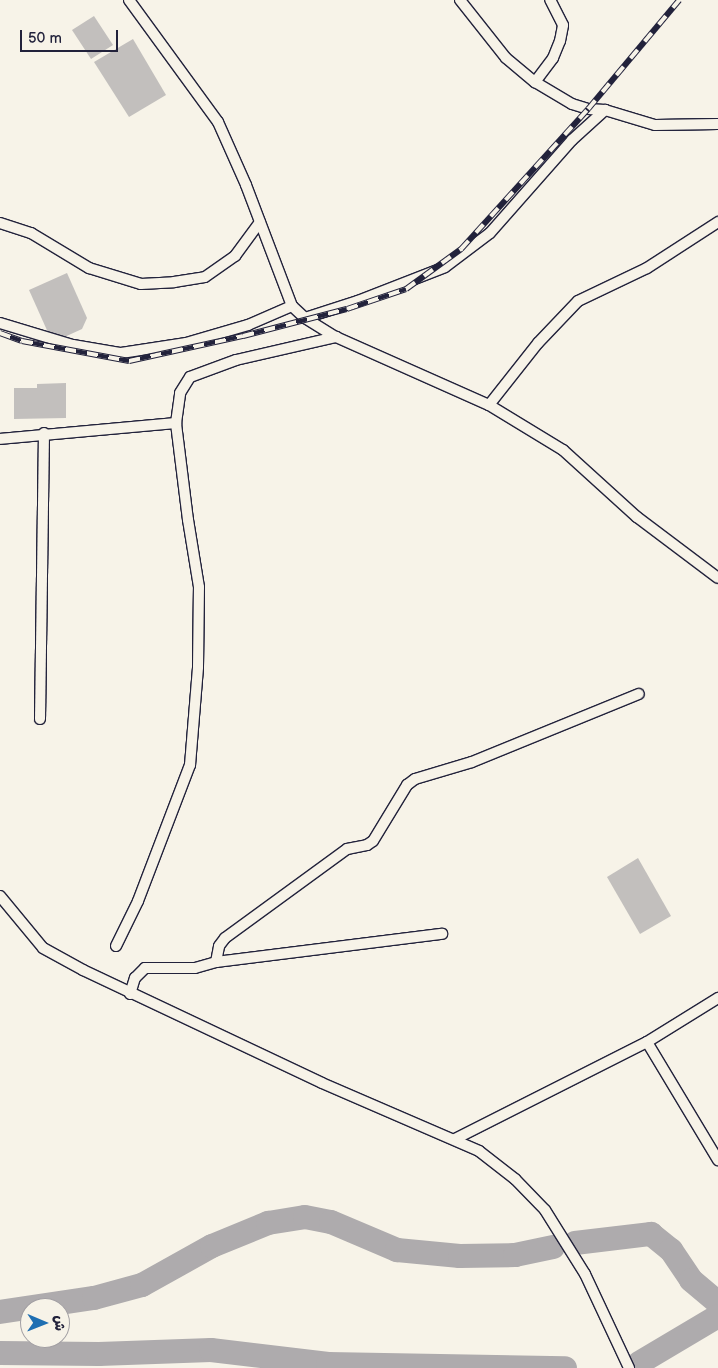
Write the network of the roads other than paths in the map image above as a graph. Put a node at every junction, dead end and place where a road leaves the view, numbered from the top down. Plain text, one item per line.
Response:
1 (129, 0) edge
2 (460, 0) edge
3 (550, 0) edge
4 (535, 82) junction
5 (605, 110) junction
6 (718, 124) edge
7 (260, 222) junction
8 (718, 222) edge
9 (0, 223) edge
10 (292, 306) junction
11 (305, 318) junction
12 (0, 323) edge
13 (336, 337) junction
14 (489, 405) junction
15 (176, 423) junction
16 (44, 433) junction
17 (0, 439) edge
18 (718, 578) edge
19 (639, 694) dead end
20 (40, 719) dead end
21 (0, 896) edge
22 (442, 934) dead end
23 (116, 946) dead end
24 (216, 962) junction
25 (130, 994) junction
26 (718, 998) edge
27 (647, 1042) junction
28 (455, 1139) junction
29 (718, 1160) edge
30 (629, 1368) edge

1 - 7 street
2 - 4 street
3 - 4 street
4 - 5 street
5 - 6 street
5 - 11 street
7 - 9 street
7 - 10 street
8 - 14 street
10 - 11 street
10 - 12 street
11 - 13 street
13 - 14 street
13 - 15 street
14 - 18 street
15 - 16 street
15 - 23 street
16 - 17 street
16 - 20 street
19 - 24 street
21 - 25 street
22 - 24 street
24 - 25 street
25 - 28 street
26 - 27 street
27 - 28 street
27 - 29 street
28 - 30 street

